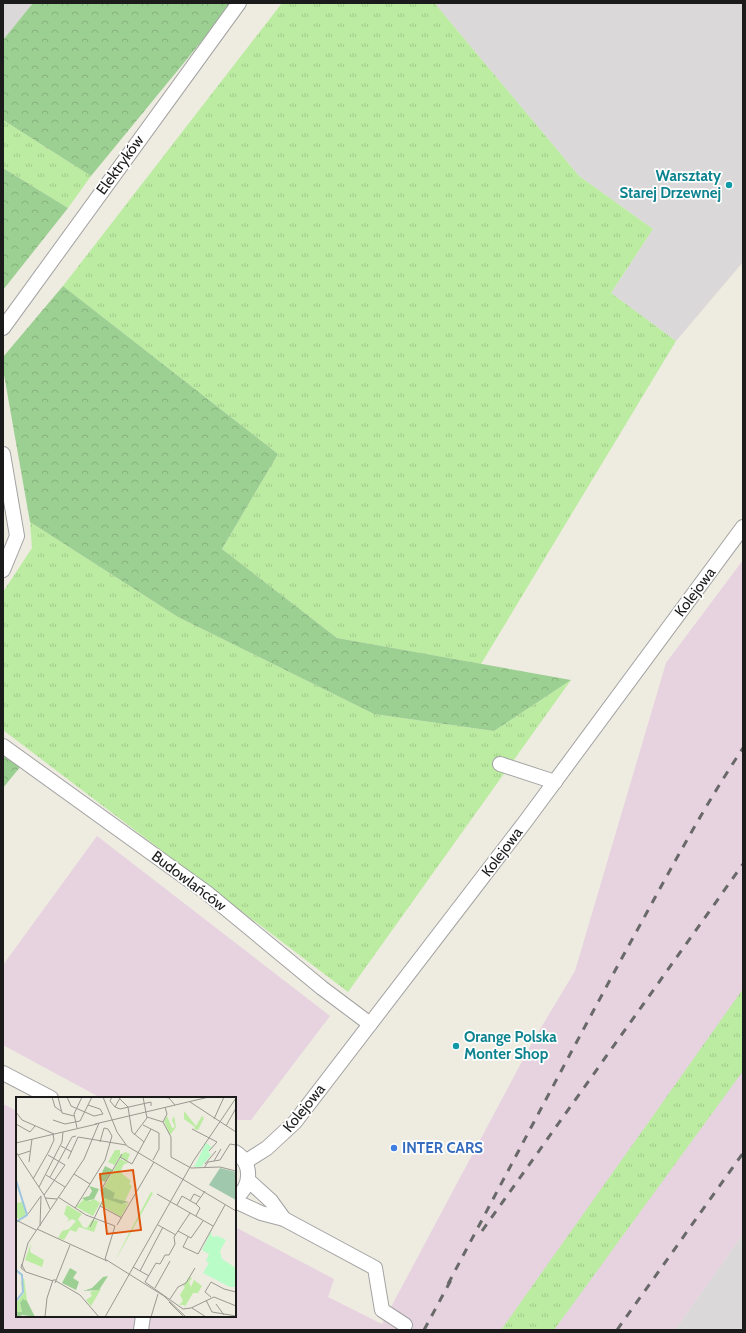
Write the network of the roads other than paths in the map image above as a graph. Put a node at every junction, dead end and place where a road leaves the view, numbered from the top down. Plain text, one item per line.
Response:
1 (239, 3) edge
2 (3, 328) edge
3 (3, 454) edge
4 (743, 527) edge
5 (3, 570) edge
6 (3, 746) edge
7 (500, 764) dead end
8 (555, 782) junction
9 (370, 1024) junction
10 (3, 1073) edge
11 (49, 1097) edge
12 (240, 1157) edge
13 (248, 1180) junction
14 (236, 1198) edge
15 (236, 1200) edge
16 (284, 1219) junction
17 (143, 1317) edge
18 (405, 1325) dead end
19 (142, 1330) edge

1 - 2 street, Elektryków
3 - 5 street
4 - 8 street, Kolejowa
6 - 9 street, Budowlańców
7 - 8 street
8 - 9 street, Kolejowa
9 - 12 street, Kolejowa
10 - 11 street
12 - 13 street
13 - 14 street
13 - 16 street
15 - 16 street
16 - 18 street
17 - 19 street

